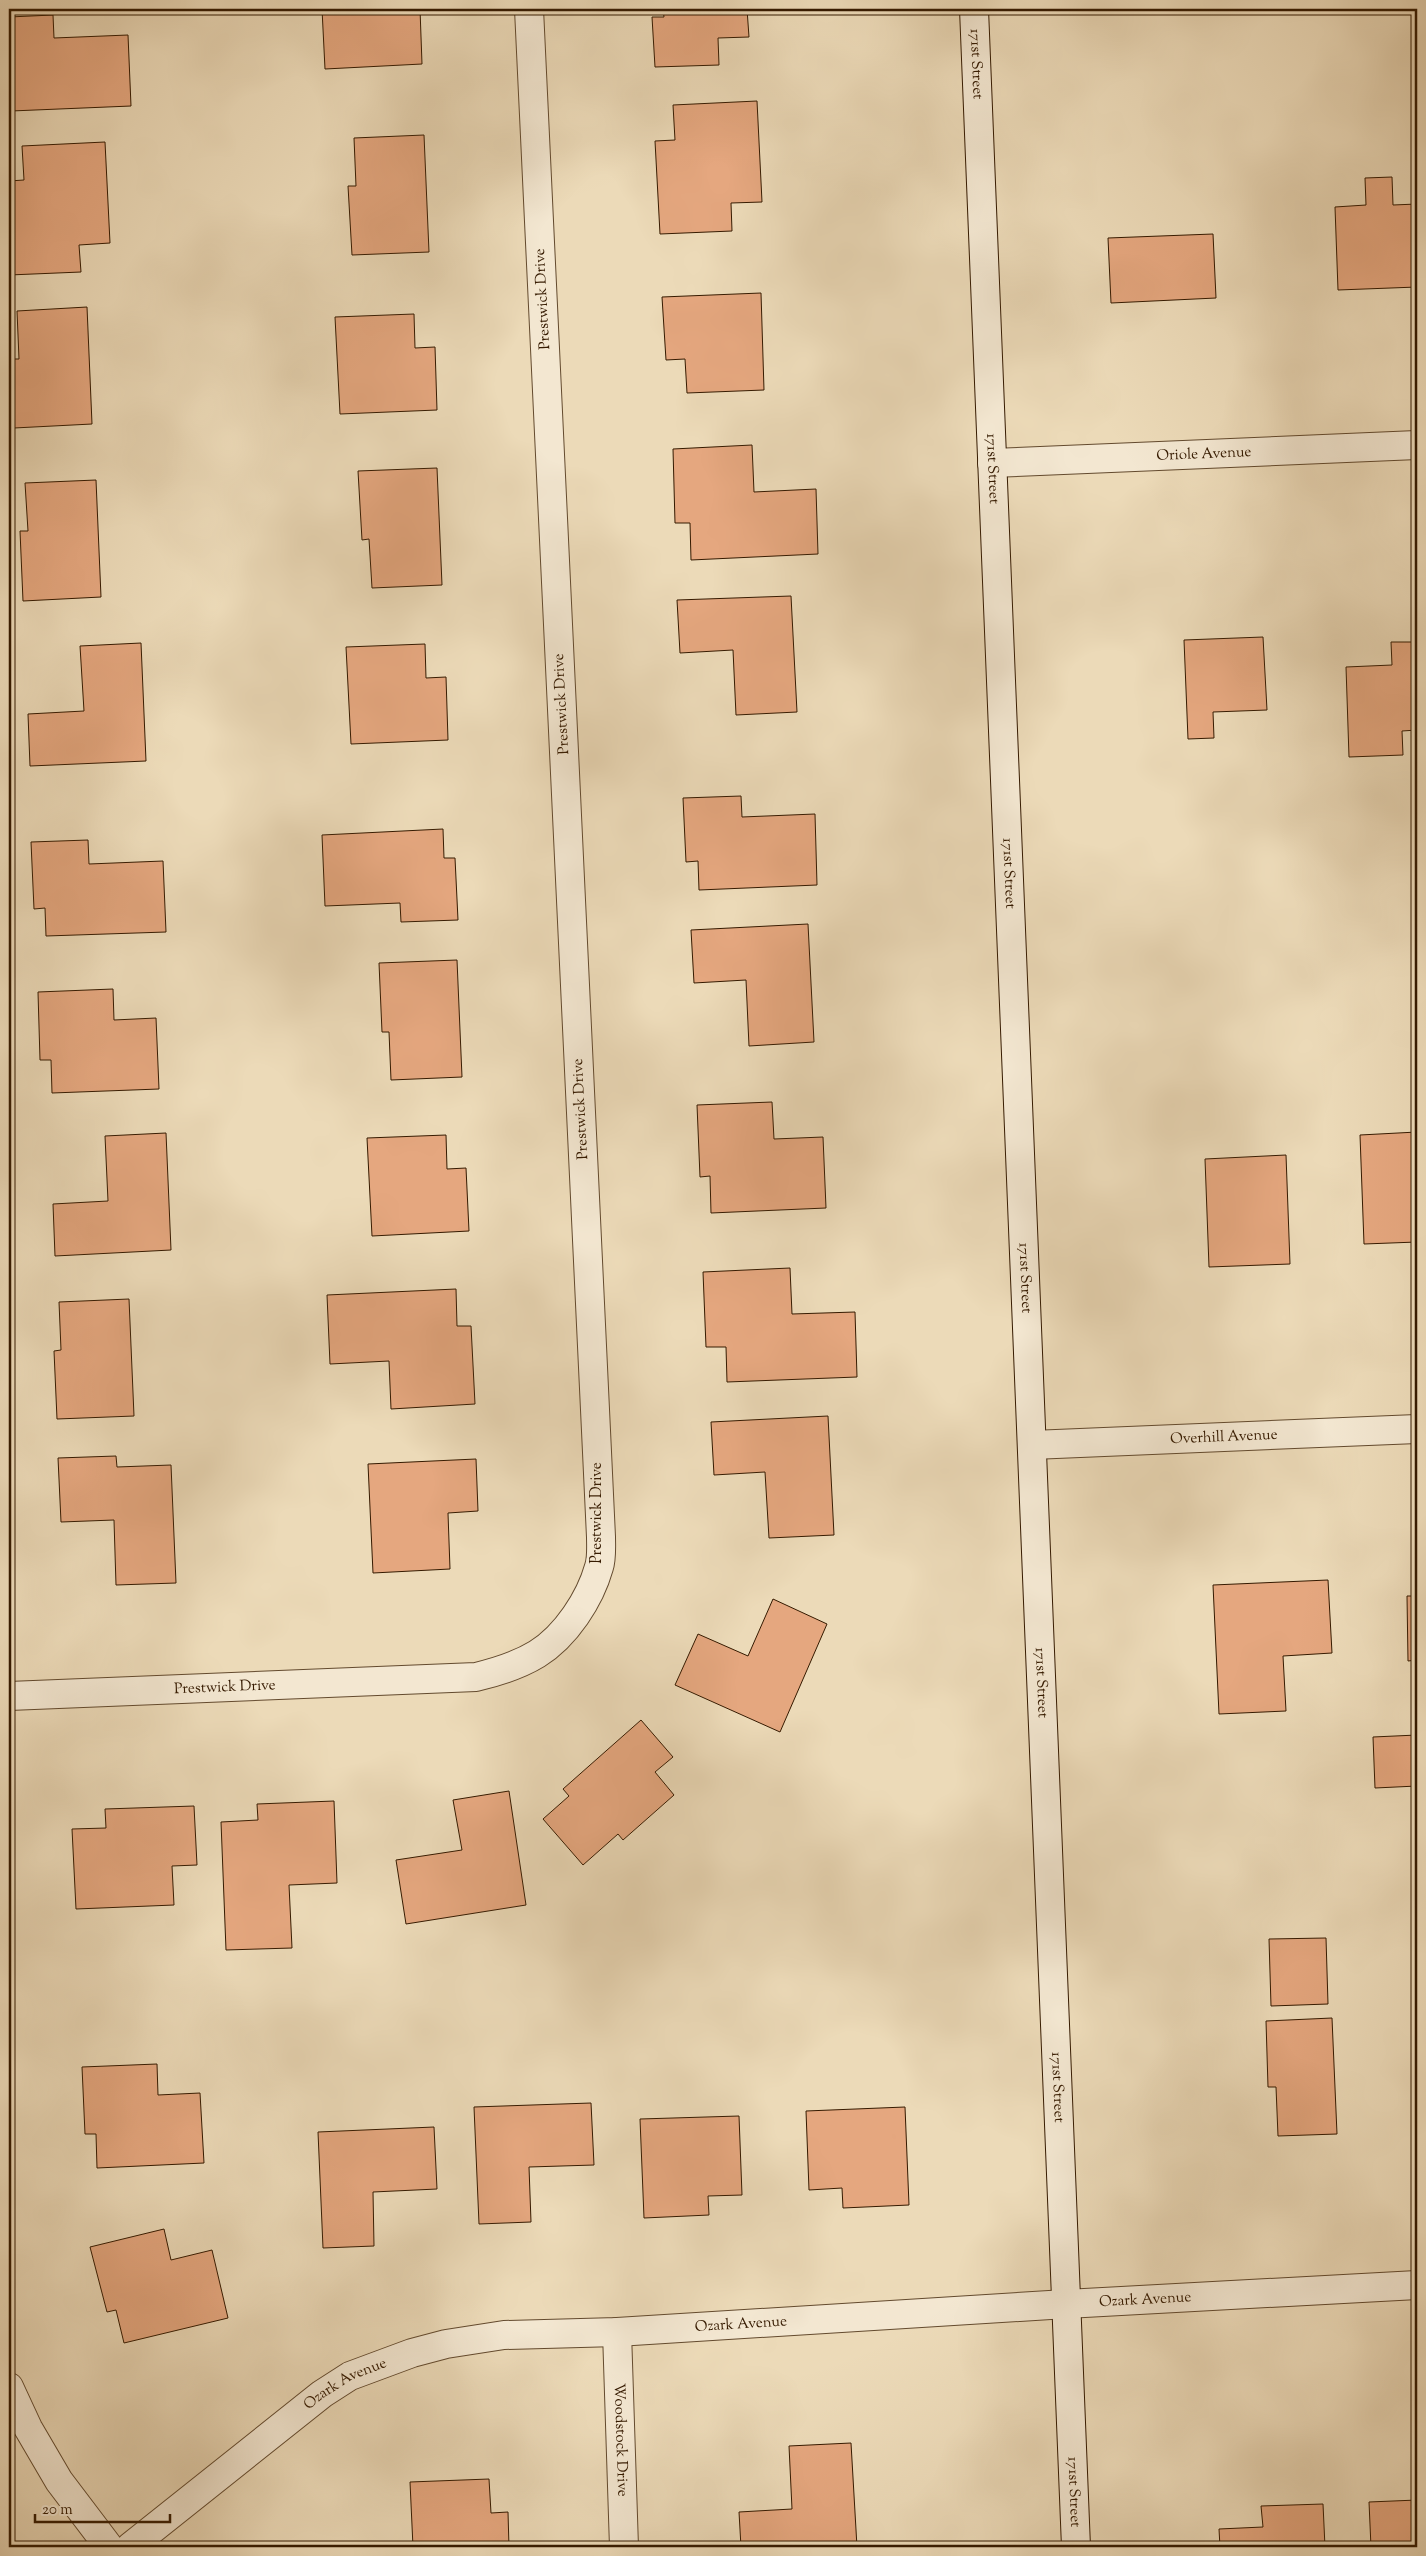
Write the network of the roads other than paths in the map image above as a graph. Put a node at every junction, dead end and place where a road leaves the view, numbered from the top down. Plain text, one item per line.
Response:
1 (529, 9) edge
2 (974, 9) edge
3 (1417, 445) edge
4 (992, 463) junction
5 (1417, 1429) edge
6 (1032, 1445) junction
7 (9, 1696) edge
8 (1417, 2285) edge
9 (1066, 2304) junction
10 (617, 2332) junction
11 (9, 2387) edge
12 (109, 2547) edge
13 (130, 2547) edge
14 (624, 2547) edge
15 (1076, 2547) edge

1 - 7 street, Prestwick Drive
2 - 4 street, 171st Street
3 - 4 street, Oriole Avenue
4 - 6 street, 171st Street
5 - 6 street, Overhill Avenue
6 - 9 street, 171st Street
8 - 9 street, Ozark Avenue
9 - 10 street, Ozark Avenue
9 - 15 street, 171st Street
10 - 13 street, Ozark Avenue
10 - 14 street, Woodstock Drive
11 - 12 street

